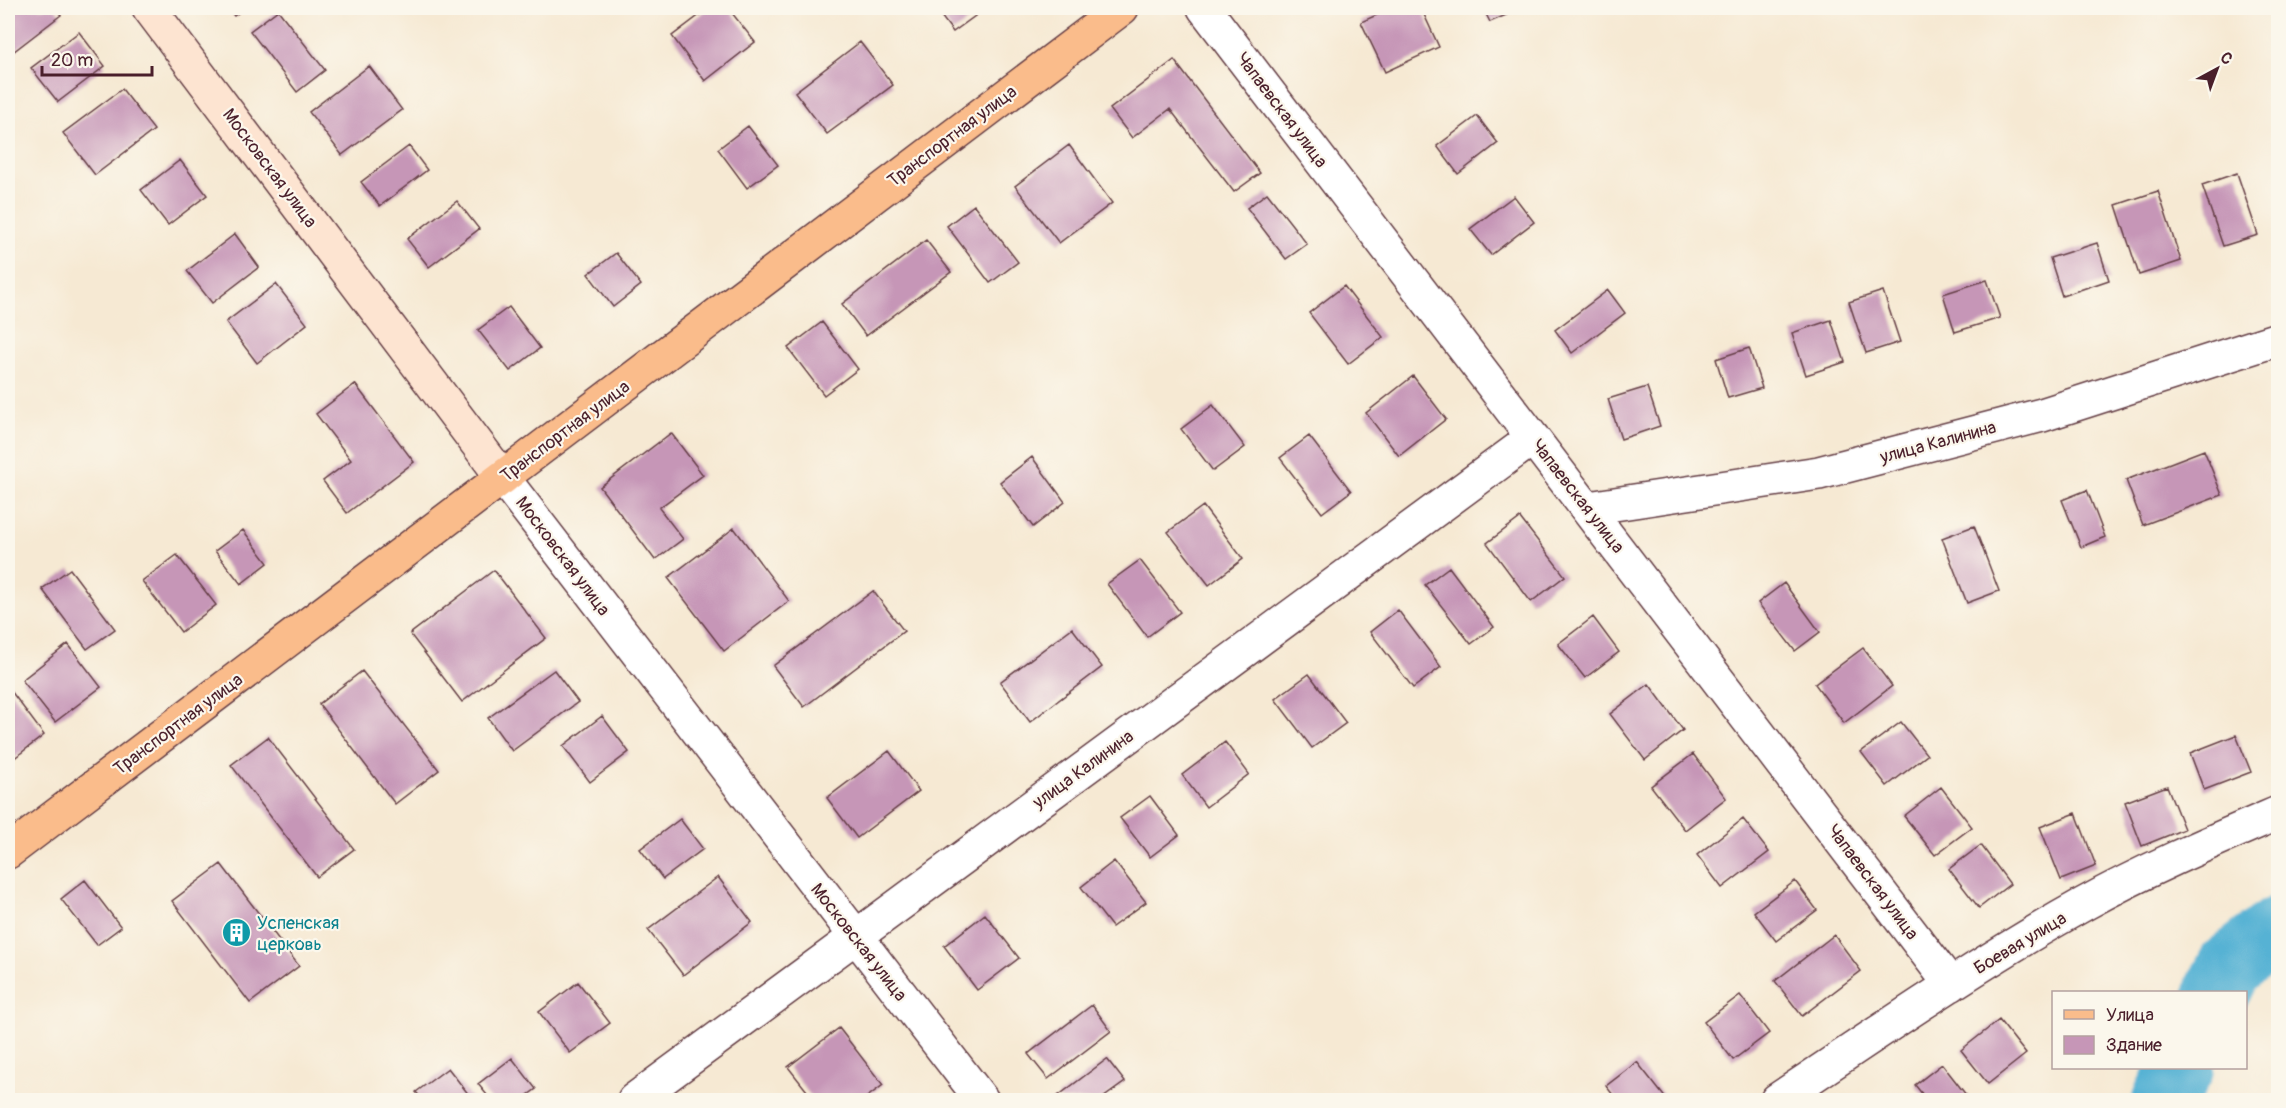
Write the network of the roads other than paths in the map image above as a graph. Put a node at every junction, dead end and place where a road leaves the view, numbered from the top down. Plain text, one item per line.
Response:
1 (149, 8) edge
2 (1122, 8) edge
3 (1204, 8) edge
4 (2278, 339) edge
5 (1533, 438) junction
6 (503, 478) junction
7 (1588, 508) junction
8 (2278, 813) edge
9 (8, 852) edge
10 (855, 937) junction
11 (1951, 984) junction
12 (634, 1101) edge
13 (982, 1101) edge
14 (1777, 1101) edge

1 - 6 main road, Московская улица
2 - 6 main road, Транспортная улица
3 - 5 street, Чапаевская улица
4 - 7 street, улица Калинина
5 - 7 street, Чапаевская улица
5 - 10 street, улица Калинина
6 - 9 main road, Транспортная улица
6 - 10 street, Московская улица
7 - 11 street, Чапаевская улица
8 - 11 street, Боевая улица
10 - 12 street, улица Калинина
10 - 13 street, Московская улица
11 - 14 street, Боевая улица

